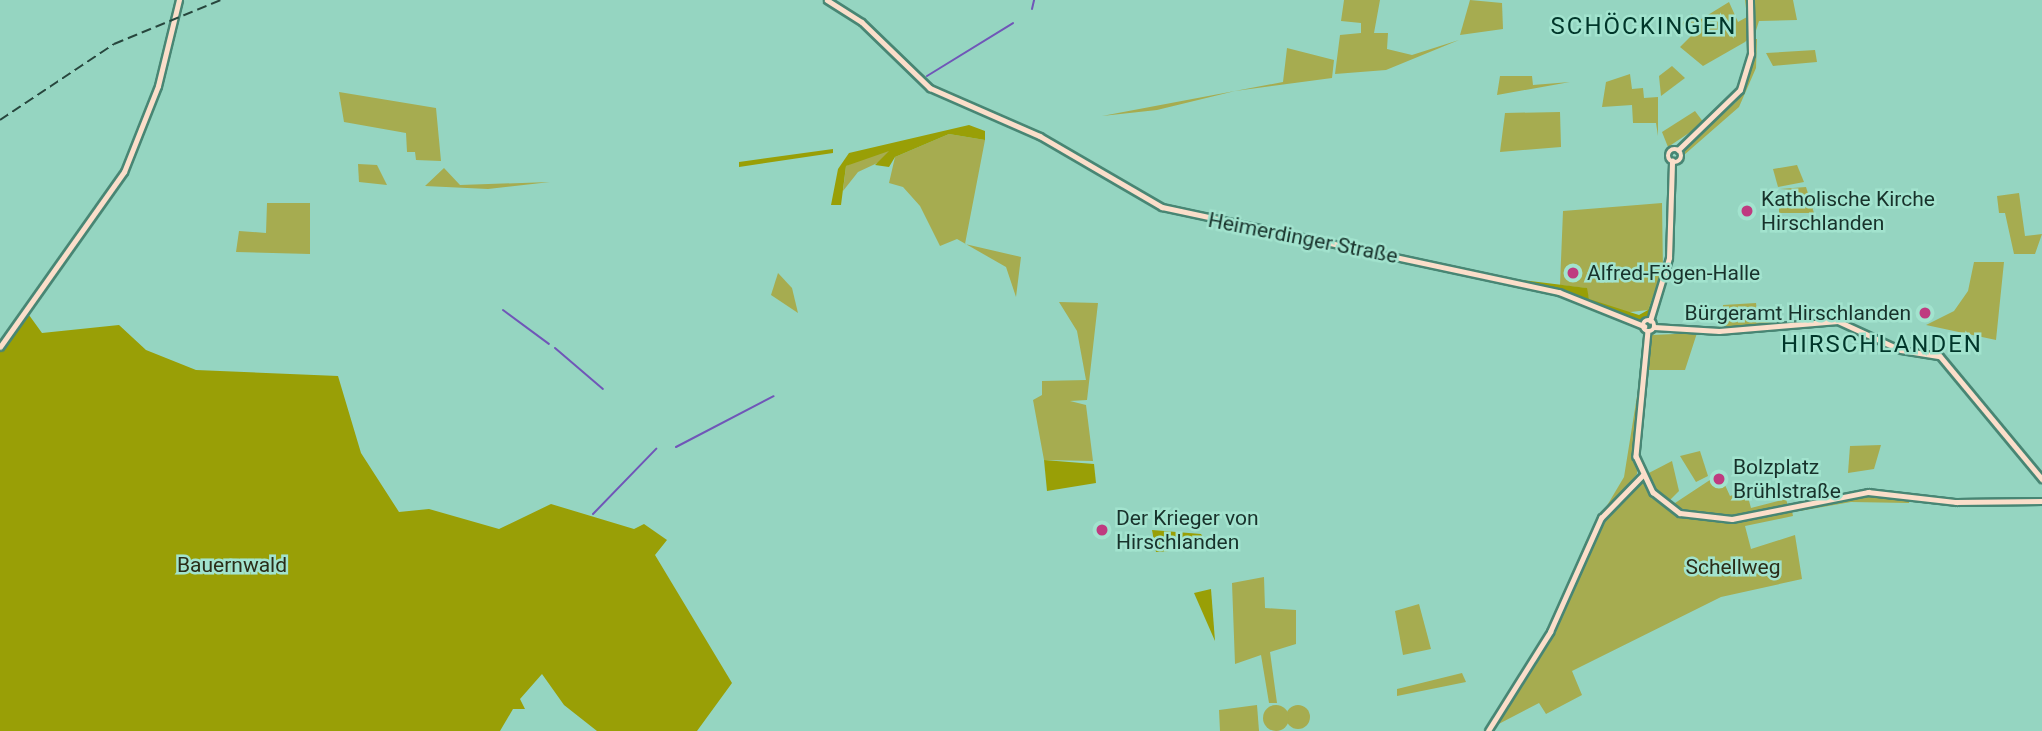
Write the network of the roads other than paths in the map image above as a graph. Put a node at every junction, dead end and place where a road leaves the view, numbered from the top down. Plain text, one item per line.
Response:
1 (180, 0) edge
2 (827, 0) edge
3 (1750, 0) edge
4 (1678, 150) junction
5 (1672, 162) junction
6 (1650, 321) junction
7 (1644, 326) junction
8 (1654, 327) junction
9 (1648, 331) junction
10 (0, 346) edge
11 (1637, 463) junction
12 (1643, 477) junction
13 (1634, 479) junction
14 (2042, 479) edge
15 (1627, 486) junction
16 (2042, 501) edge
17 (1488, 731) edge

1 - 10 main road
2 - 7 main road, Heimerdinger Straße
3 - 4 main road
4 - 5 main road
4 - 5 main road
5 - 6 main road
6 - 7 main road
6 - 8 main road
7 - 9 main road
8 - 9 main road
8 - 14 main road
9 - 11 main road
11 - 12 main road
11 - 13 main road
12 - 13 main road
12 - 15 main road
12 - 16 main road
13 - 15 main road
15 - 17 main road

